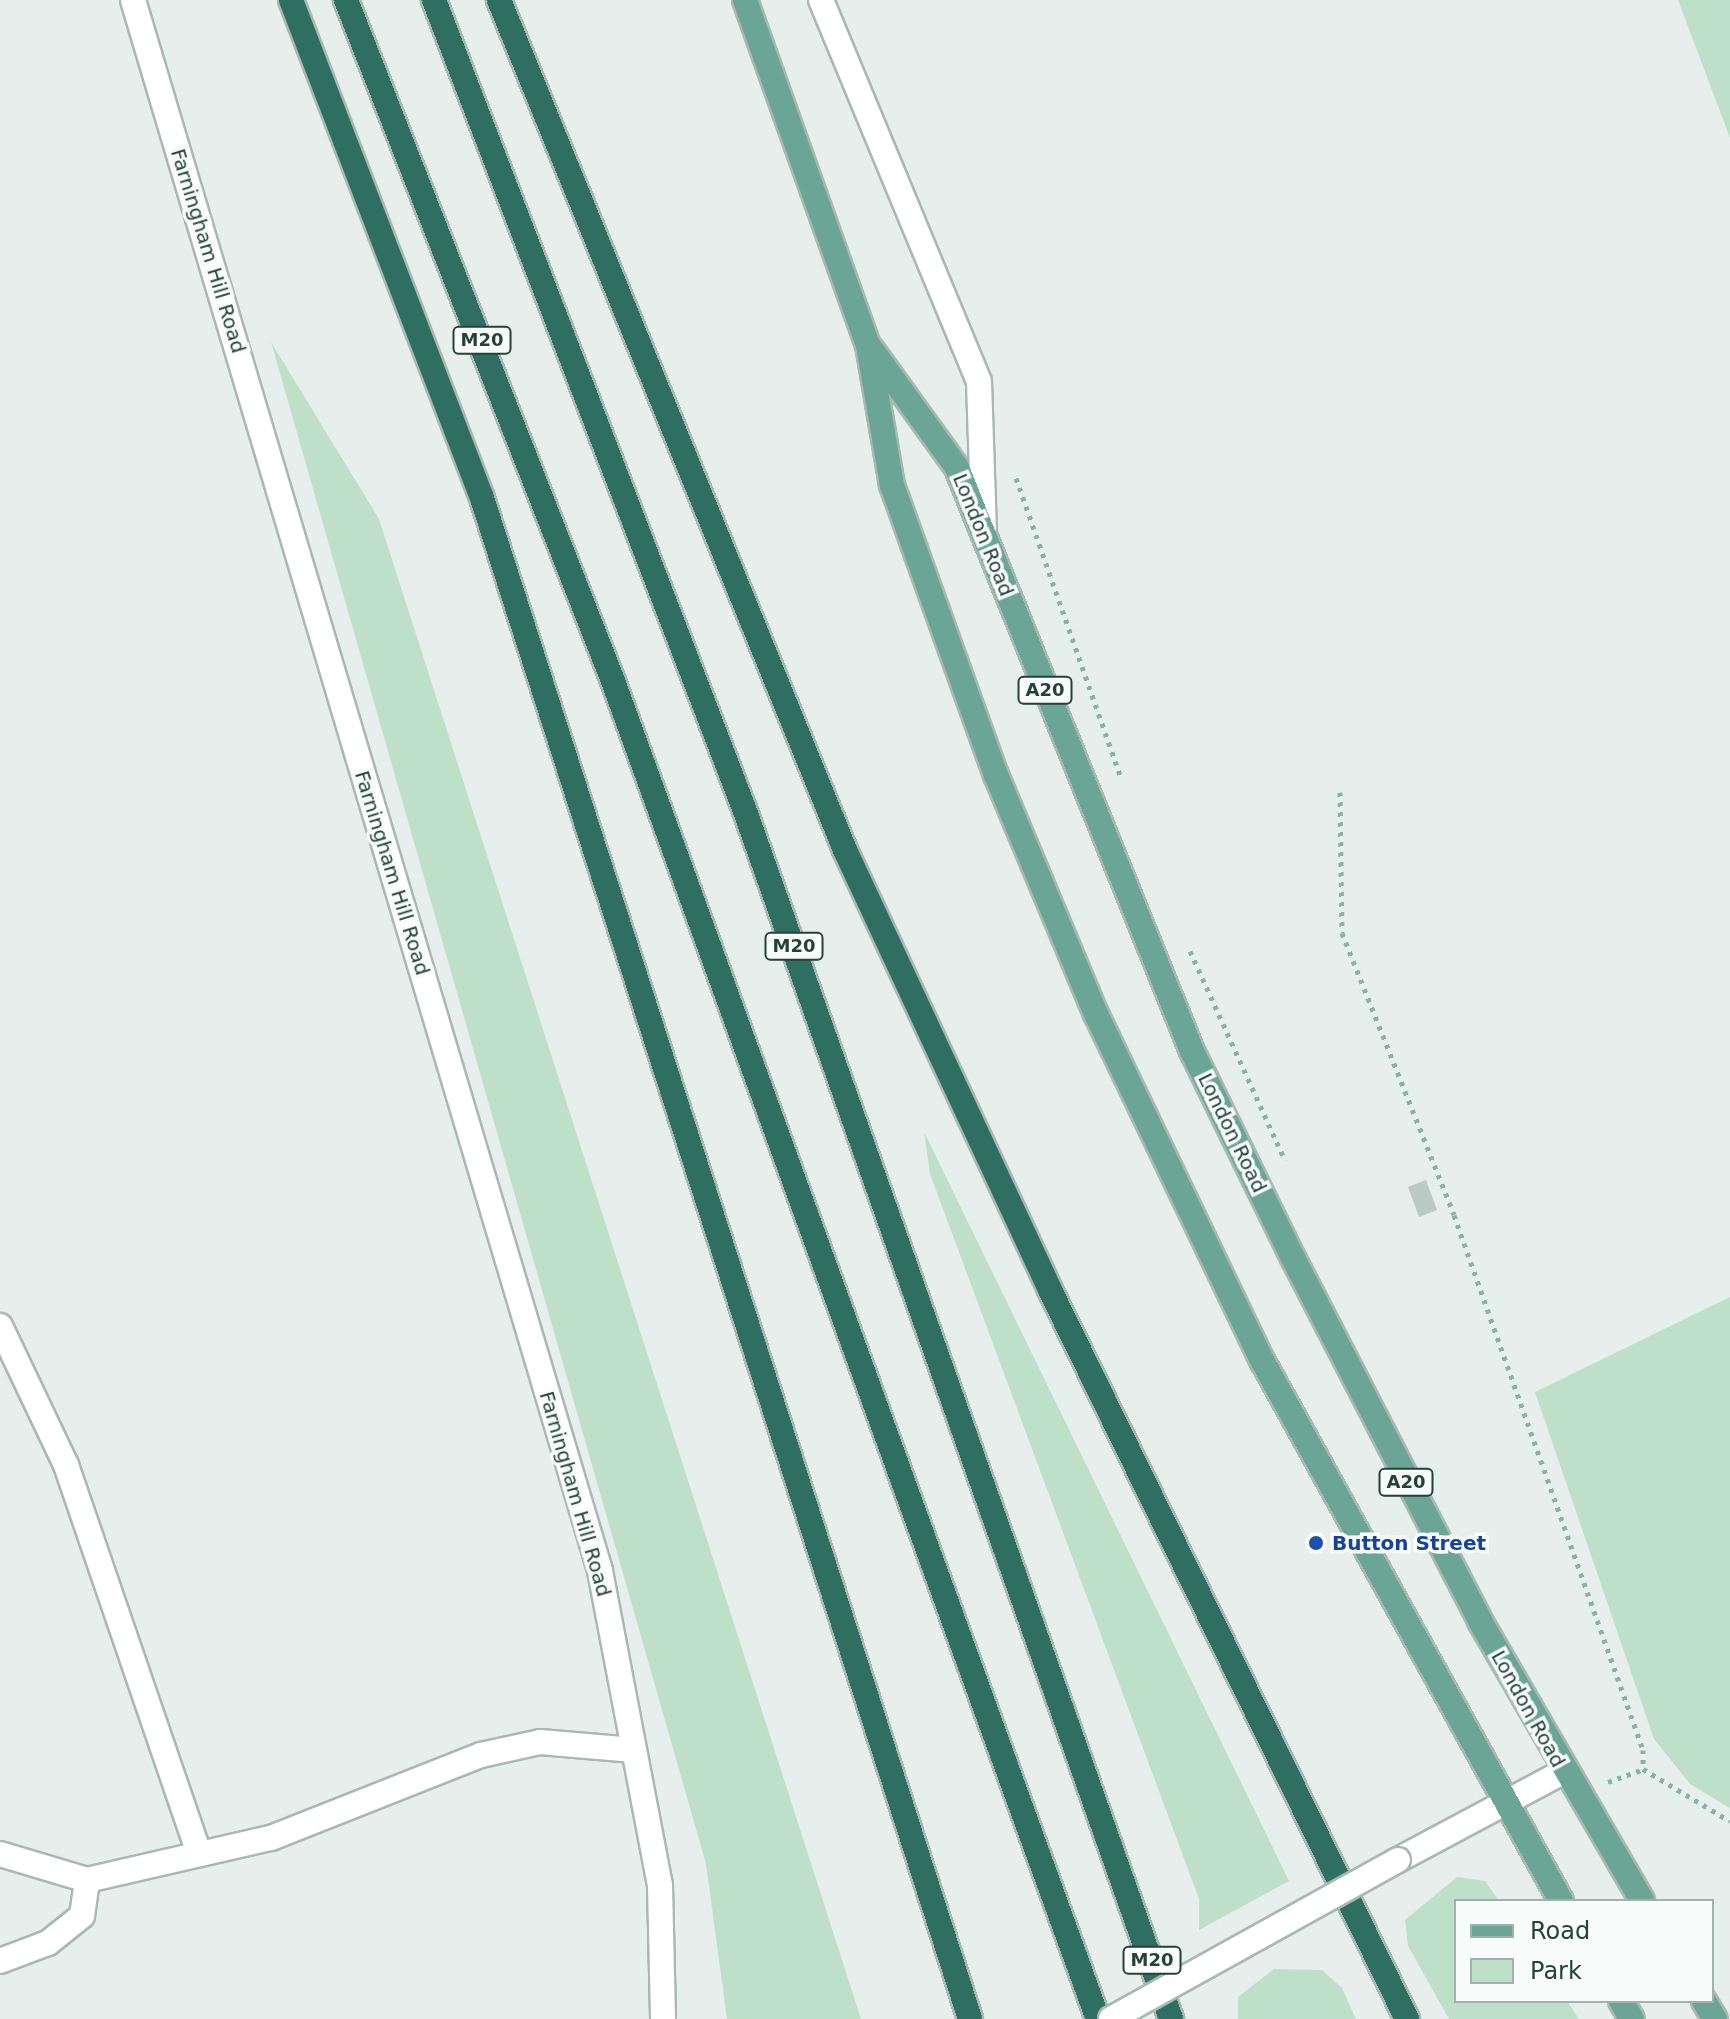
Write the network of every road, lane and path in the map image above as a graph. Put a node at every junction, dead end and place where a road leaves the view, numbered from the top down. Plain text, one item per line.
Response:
1 (133, 0) edge
2 (291, 0) edge
3 (346, 0) edge
4 (434, 0) edge
5 (499, 0) edge
6 (745, 0) edge
7 (821, 0) edge
8 (868, 345) junction
9 (1012, 466) dead end
10 (985, 541) junction
11 (1125, 792) dead end
12 (1340, 792) dead end
13 (1183, 935) dead end
14 (1291, 1173) dead end
15 (0, 1326) edge
16 (634, 1750) junction
17 (1598, 1770) dead end
18 (1563, 1772) junction
19 (1612, 1795) dead end
20 (1503, 1803) junction
21 (1730, 1821) edge
22 (199, 1853) junction
23 (0, 1854) edge
24 (87, 1880) junction
25 (1560, 1899) edge
26 (1641, 1899) edge
27 (1060, 1904) junction
28 (0, 1961) edge
29 (663, 2019) edge
30 (970, 2019) edge
31 (1085, 2019) edge
32 (1098, 2019) edge
33 (1111, 2019) edge
34 (1171, 2019) edge
35 (1407, 2019) edge

1 - 16 street, Farningham Hill Road
2 - 30 highway
3 - 27 highway, M20
4 - 34 highway, M20
5 - 35 highway
6 - 8 main road, London Road / A20
7 - 10 street
8 - 10 main road, London Road / A20
8 - 20 main road, London Road / A20
9 - 11 path
10 - 18 main road, London Road / A20
12 - 21 path
13 - 14 path
15 - 22 street
16 - 22 street
16 - 29 street, Farningham Hill Road
17 - 19 path
18 - 20 street
18 - 26 main road, London Road / A20
20 - 25 main road, London Road / A20
20 - 33 street, bridge
22 - 24 street
23 - 24 street
24 - 28 street
27 - 31 highway, M20
27 - 32 highway, M20

